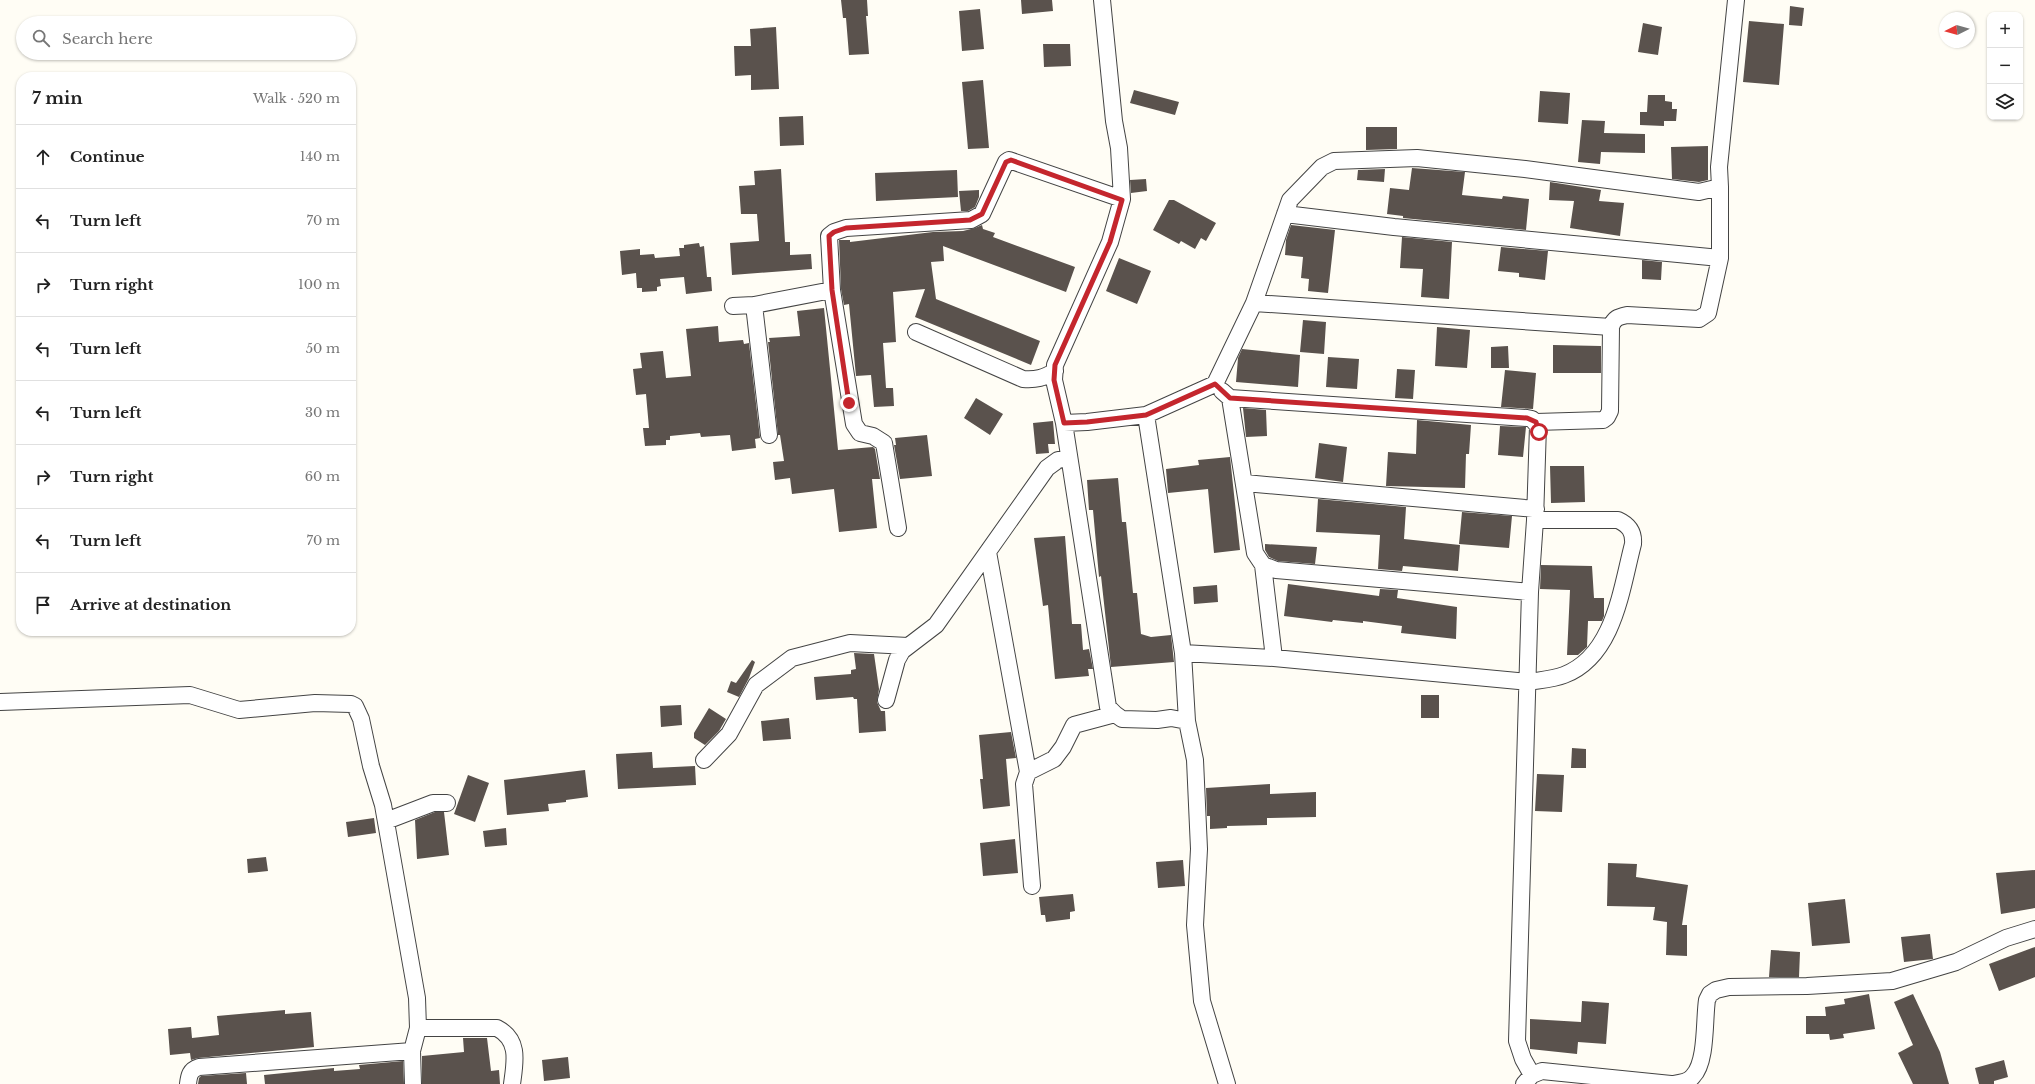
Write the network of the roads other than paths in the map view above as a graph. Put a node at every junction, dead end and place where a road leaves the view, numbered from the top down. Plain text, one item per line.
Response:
1 (1102, 0) edge
2 (1736, 0) edge
3 (1720, 187) junction
4 (1122, 200) junction
5 (1285, 214) junction
6 (1720, 258) junction
7 (832, 290) junction
8 (1254, 303) junction
9 (754, 305) junction
10 (733, 306) dead end
11 (1611, 327) junction
12 (916, 332) dead end
13 (1054, 376) junction
14 (1215, 384) junction
15 (1230, 398) junction
16 (1146, 415) junction
17 (1536, 422) junction
18 (1064, 423) junction
19 (769, 435) dead end
20 (1069, 458) junction
21 (1245, 483) junction
22 (1536, 514) junction
23 (898, 528) dead end
24 (988, 552) junction
25 (1262, 565) junction
26 (1530, 592) junction
27 (908, 646) junction
28 (1184, 653) junction
29 (1274, 658) junction
30 (1528, 682) junction
31 (886, 700) dead end
32 (0, 702) edge
33 (1115, 714) junction
34 (1187, 721) junction
35 (704, 760) dead end
36 (1028, 772) junction
37 (447, 803) dead end
38 (385, 813) junction
39 (1032, 886) dead end
40 (2035, 929) edge
41 (418, 1028) junction
42 (412, 1051) junction
43 (1528, 1079) edge
44 (188, 1084) edge
45 (413, 1084) edge
46 (512, 1084) edge
47 (1227, 1084) edge
48 (1672, 1084) edge

1 - 4 street
2 - 3 street
3 - 5 street
3 - 6 street
4 - 7 street
4 - 13 street
5 - 6 street
5 - 8 street
6 - 11 street
7 - 9 street
7 - 23 street
8 - 11 street
8 - 14 street
9 - 10 street
9 - 19 street
11 - 17 street
12 - 13 street
13 - 18 street
14 - 15 street
14 - 16 street
15 - 17 street
15 - 21 street
16 - 18 street
16 - 28 street
17 - 22 street
18 - 20 street
20 - 24 street
20 - 33 street
21 - 22 street
21 - 25 street
22 - 26 street
22 - 30 street
24 - 27 street
24 - 36 street
25 - 26 street
25 - 29 street
26 - 30 street
27 - 31 street
27 - 35 street
28 - 29 street
28 - 34 street
29 - 30 street
30 - 43 street
32 - 38 street
33 - 34 street
33 - 36 street
34 - 47 street
36 - 39 street
37 - 38 street
38 - 41 street
40 - 48 street
41 - 42 street
41 - 46 street
42 - 44 street
42 - 45 street
43 - 48 street

